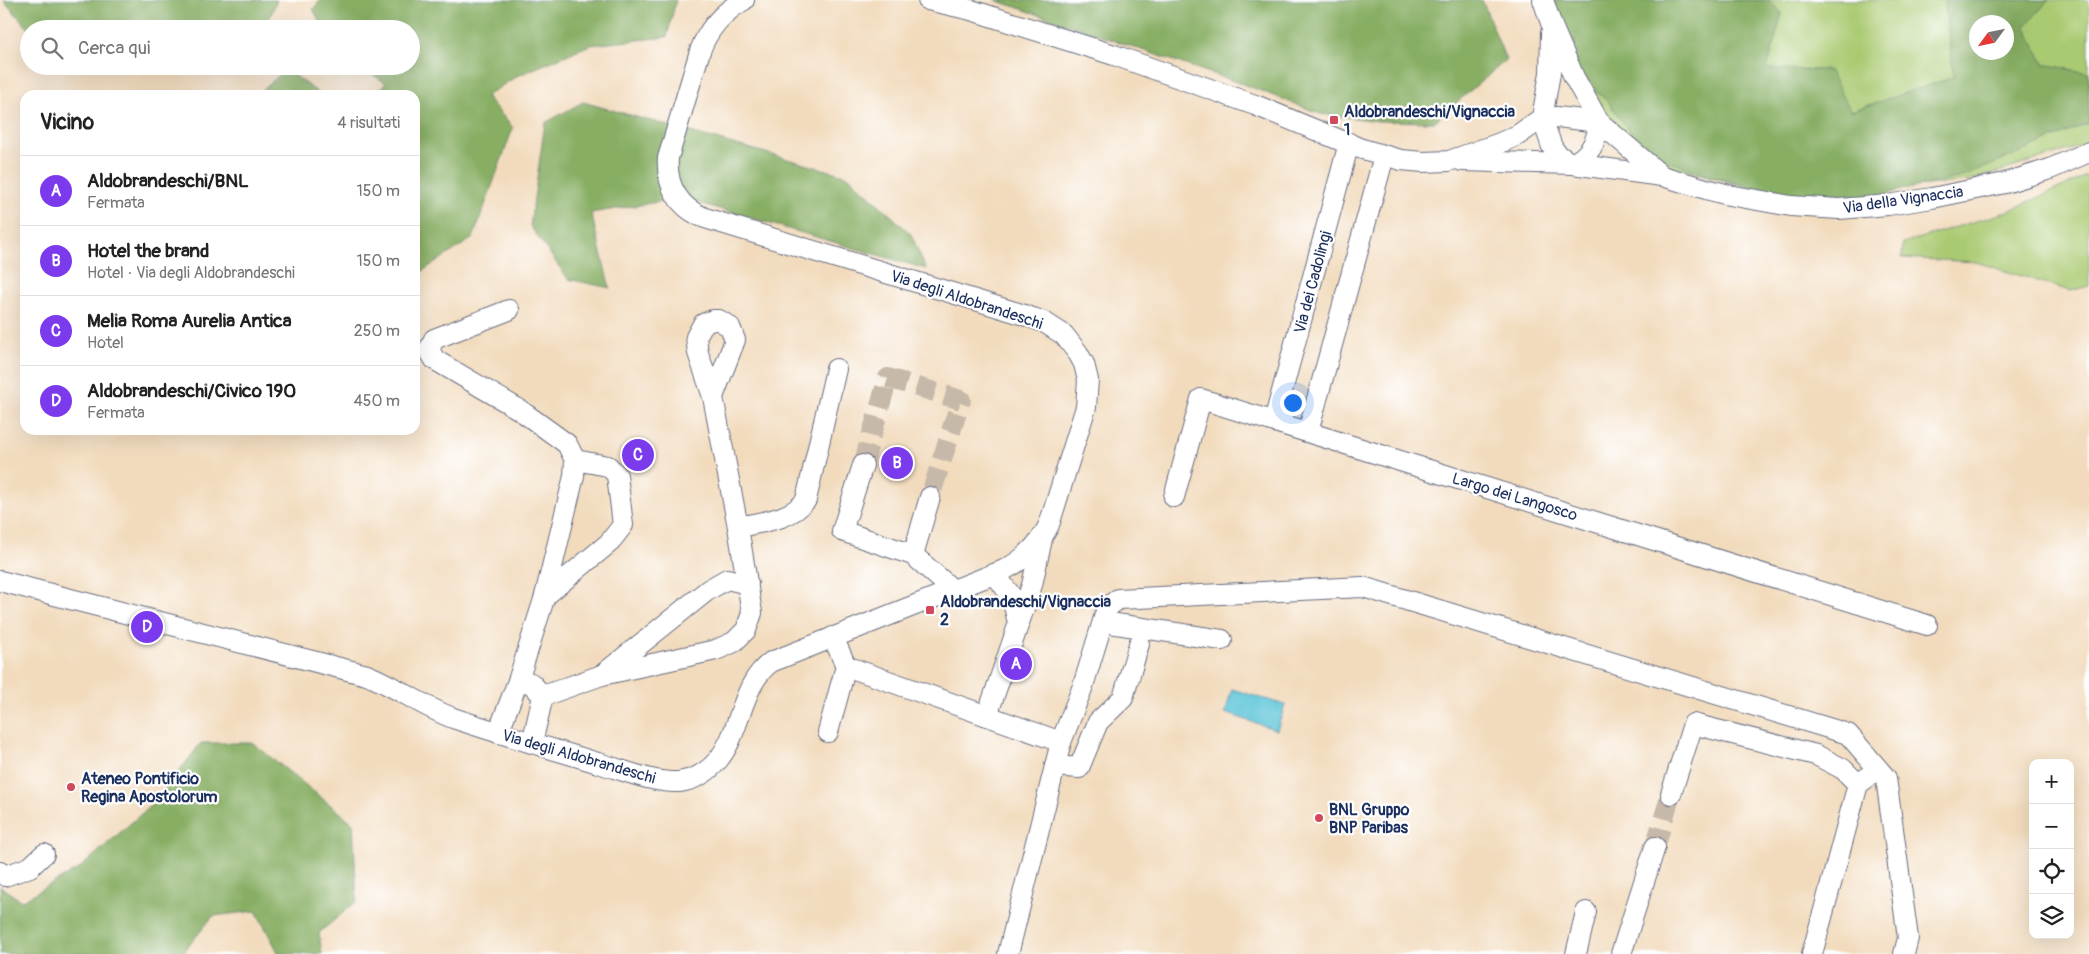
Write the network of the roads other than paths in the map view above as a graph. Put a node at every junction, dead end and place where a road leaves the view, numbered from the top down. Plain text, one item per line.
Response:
1 (744, 0) edge
2 (928, 0) edge
3 (1544, 0) edge
4 (1552, 26) junction
5 (1542, 118) junction
6 (1599, 122) junction
7 (1349, 143) junction
8 (2089, 152) edge
9 (1384, 156) junction
10 (1449, 161) junction
11 (1572, 164) junction
12 (1662, 176) junction
13 (509, 310) dead end
14 (836, 369) dead end
15 (713, 397) dead end
16 (1274, 421) junction
17 (1308, 432) junction
18 (575, 460) junction
19 (863, 465) tunnel mouth
20 (930, 497) tunnel mouth
21 (1174, 497) dead end
22 (738, 526) junction
23 (1042, 539) junction
24 (914, 555) junction
25 (995, 574) junction
26 (0, 581) edge
27 (748, 584) junction
28 (954, 591) junction
29 (545, 596) junction
30 (1103, 622) junction
31 (1018, 624) junction
32 (1927, 625) dead end
33 (833, 637) junction
34 (1222, 640) dead end
35 (1139, 644) dead end
36 (846, 666) junction
37 (602, 675) junction
38 (518, 681) junction
39 (543, 696) junction
40 (988, 716) junction
41 (828, 732) dead end
42 (498, 733) junction
43 (1062, 742) junction
44 (532, 743) junction
45 (1055, 766) junction
46 (1879, 770) junction
47 (1858, 784) junction
48 (1671, 794) tunnel mouth
49 (1655, 847) tunnel mouth
50 (44, 854) dead end
51 (0, 872) edge
52 (1586, 912) dead end
53 (1008, 954) edge
54 (1576, 954) edge
55 (1621, 954) edge
56 (1812, 954) edge
57 (1904, 954) edge

1 - 23 street, Via degli Aldobrandeschi
2 - 7 street
3 - 4 street, Via della Vignaccia
4 - 5 street
4 - 6 street, Via della Vignaccia
5 - 6 street
5 - 10 street
5 - 11 street
6 - 11 street
6 - 12 street, Via della Vignaccia
7 - 9 street
7 - 16 street, Via dei Cadolingi
8 - 12 street, Via della Vignaccia
9 - 10 street
9 - 17 street
10 - 11 street
11 - 12 street
13 - 18 street
14 - 22 street
15 - 22 street
16 - 17 street, Largo dei Langosco
16 - 21 street, Largo dei Langosco
17 - 32 street, Largo dei Langosco
18 - 29 street
18 - 29 street
19 - 24 street
20 - 24 street
22 - 27 street
23 - 25 street, Via degli Aldobrandeschi
23 - 31 street
24 - 28 street
25 - 28 street, Via degli Aldobrandeschi
25 - 31 street
26 - 42 street, Via degli Aldobrandeschi
27 - 37 street
27 - 37 street
28 - 33 street, Via degli Aldobrandeschi
29 - 38 street
30 - 34 street
30 - 43 street
30 - 46 street
31 - 40 street
33 - 36 street
33 - 44 street, Via degli Aldobrandeschi
35 - 45 street
36 - 40 street
36 - 41 street
37 - 39 street
38 - 39 street
38 - 42 street
39 - 44 street
40 - 43 street
42 - 44 street, Via degli Aldobrandeschi
43 - 45 street
45 - 53 street
46 - 47 street
46 - 57 street
47 - 48 street
47 - 56 street
49 - 55 street
50 - 51 street
52 - 54 street

